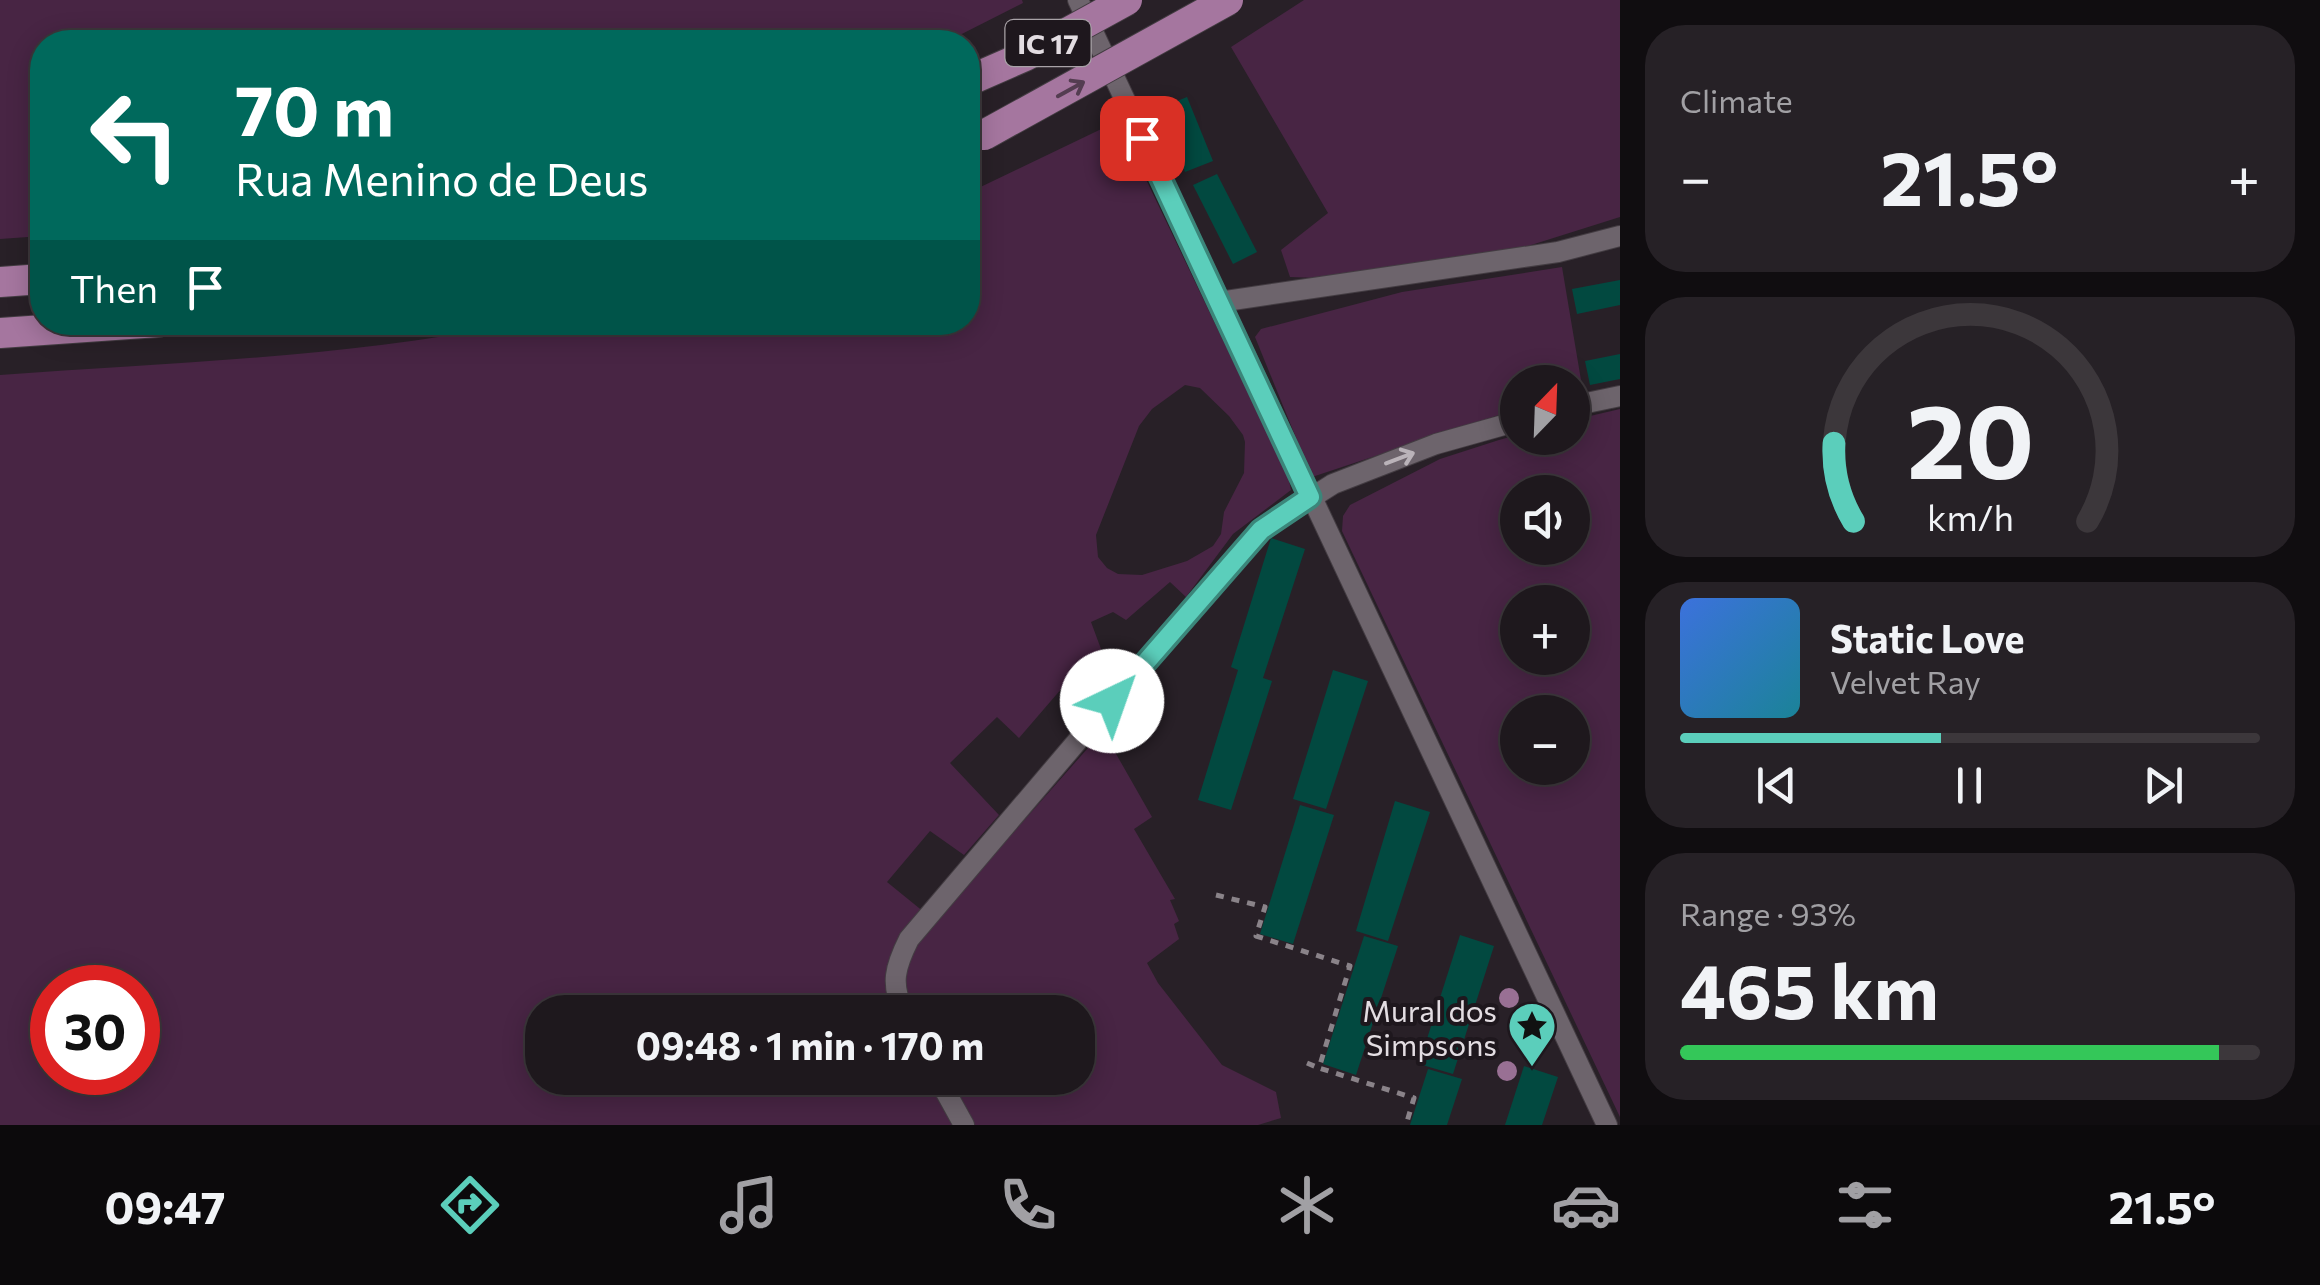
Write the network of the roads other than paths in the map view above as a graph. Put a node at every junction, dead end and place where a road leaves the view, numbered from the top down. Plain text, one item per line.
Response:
1 (1078, 0) edge
2 (1126, 0) edge
3 (1228, 0) edge
4 (980, 77) edge
5 (980, 136) edge
6 (1620, 236) edge
7 (30, 280) edge
8 (0, 282) edge
9 (1219, 302) junction
10 (30, 331) edge
11 (0, 333) edge
12 (1620, 396) edge
13 (1590, 402) edge
14 (1500, 426) edge
15 (1310, 497) junction
16 (896, 995) edge
17 (947, 1095) edge
18 (964, 1125) edge
19 (1607, 1125) edge

1 - 9 street
2 - 4 highway, IC 17, bridge
5 -> 3 highway, IC 17, bridge
6 - 9 street
7 - 8 highway
9 - 15 street
10 - 11 highway
12 - 13 street
15 -> 14 street
15 - 16 street
15 - 19 street
17 - 18 street

